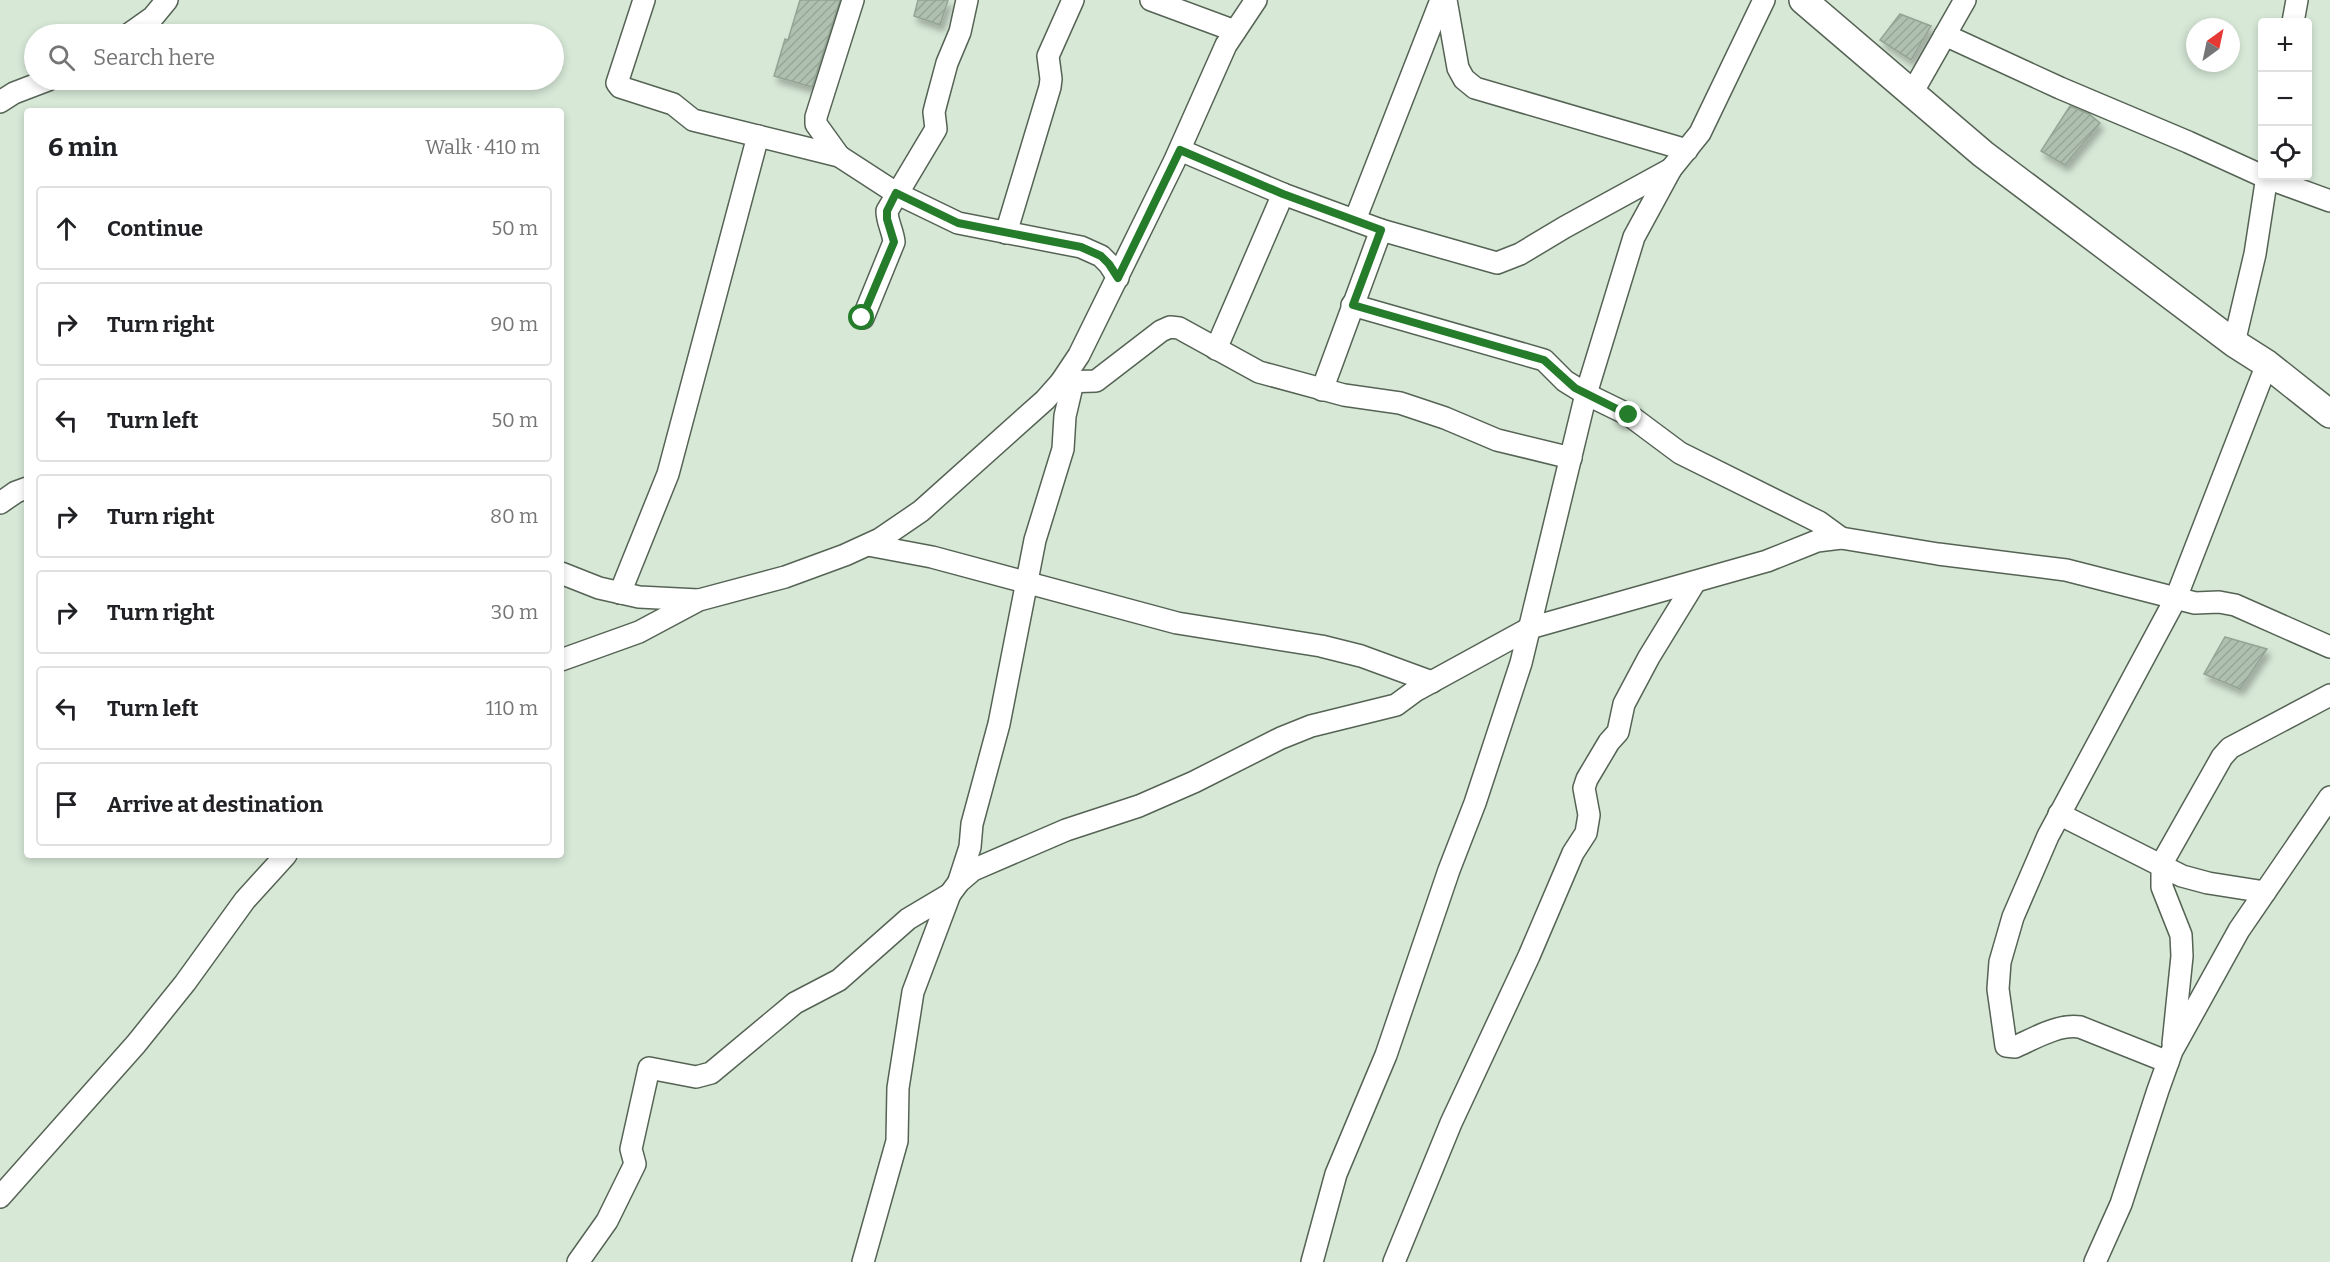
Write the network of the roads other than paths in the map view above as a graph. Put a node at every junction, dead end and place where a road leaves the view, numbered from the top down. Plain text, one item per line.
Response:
1 (167, 0) edge
2 (644, 0) edge
3 (853, 0) edge
4 (967, 0) edge
5 (1073, 0) edge
6 (1151, 0) edge
7 (1256, 0) edge
8 (1441, 0) edge
9 (1446, 0) edge
10 (1764, 0) edge
11 (1803, 0) edge
12 (1965, 0) edge
13 (2296, 0) edge
14 (1187, 6) edge
15 (2294, 18) edge
16 (144, 24) edge
17 (1235, 31) junction
18 (1945, 34) junction
19 (24, 89) edge
20 (1912, 93) junction
21 (0, 102) edge
22 (758, 136) junction
23 (1180, 150) junction
24 (1687, 150) junction
25 (839, 156) junction
26 (1671, 169) junction
27 (2258, 173) edge
28 (2266, 180) edge
29 (2275, 180) edge
30 (896, 193) junction
31 (1283, 194) junction
32 (2330, 201) edge
33 (1355, 220) junction
34 (1381, 230) junction
35 (1006, 233) junction
36 (1118, 278) junction
37 (1353, 305) junction
38 (862, 318) dead end
39 (2234, 344) junction
40 (1216, 349) junction
41 (2267, 364) junction
42 (1067, 382) junction
43 (1322, 390) junction
44 (1586, 394) junction
45 (2330, 414) edge
46 (1571, 458) junction
47 (24, 489) edge
48 (0, 503) edge
49 (1841, 538) junction
50 (868, 545) junction
51 (564, 574) edge
52 (1695, 582) junction
53 (1026, 583) junction
54 (620, 593) junction
55 (2176, 598) junction
56 (699, 600) junction
57 (1530, 628) junction
58 (2330, 647) edge
59 (564, 659) edge
60 (1432, 682) junction
61 (2330, 695) edge
62 (2330, 797) edge
63 (2059, 814) junction
64 (283, 858) edge
65 (2162, 867) junction
66 (954, 888) junction
67 (2265, 892) junction
68 (2170, 1057) junction
69 (0, 1197) edge
70 (578, 1262) edge
71 (863, 1262) edge
72 (1312, 1262) edge
73 (1394, 1262) edge
74 (2095, 1262) edge

1 - 16 street
2 - 22 street
3 - 25 street
4 - 30 street
5 - 35 street
6 - 14 street
7 - 17 street
8 - 33 street
9 - 24 street
10 - 24 street
11 - 20 main road
12 - 18 street
13 - 15 street
14 - 17 street
17 - 23 street
18 - 20 street
18 - 27 street
19 - 21 street
20 - 39 main road
22 - 25 street
22 - 54 street
23 - 31 street
23 - 36 street
24 - 26 street
25 - 30 street
26 - 34 street
26 - 44 street
28 - 39 street
29 - 32 street
30 - 35 street
30 - 38 street
31 - 33 street
31 - 40 street
33 - 34 street
34 - 37 street
35 - 36 street
36 - 42 street
37 - 43 street
37 - 44 street
39 - 41 main road
40 - 42 street
40 - 43 street
41 - 45 main road
41 - 55 street
42 - 50 street
42 - 53 street
43 - 46 street
44 - 46 street
44 - 49 street
46 - 57 street
47 - 48 street
49 - 52 street
49 - 55 street
50 - 53 street
50 - 56 street
51 - 54 street
52 - 57 street
52 - 73 street
53 - 60 street
53 - 66 street
54 - 56 street
55 - 58 street
55 - 63 street
56 - 59 street
57 - 60 street
57 - 72 street
60 - 66 street
61 - 65 street
62 - 67 street
63 - 65 street
63 - 68 street
64 - 69 street
65 - 67 street
65 - 68 street
66 - 70 street
66 - 71 street
67 - 68 street
68 - 74 street

